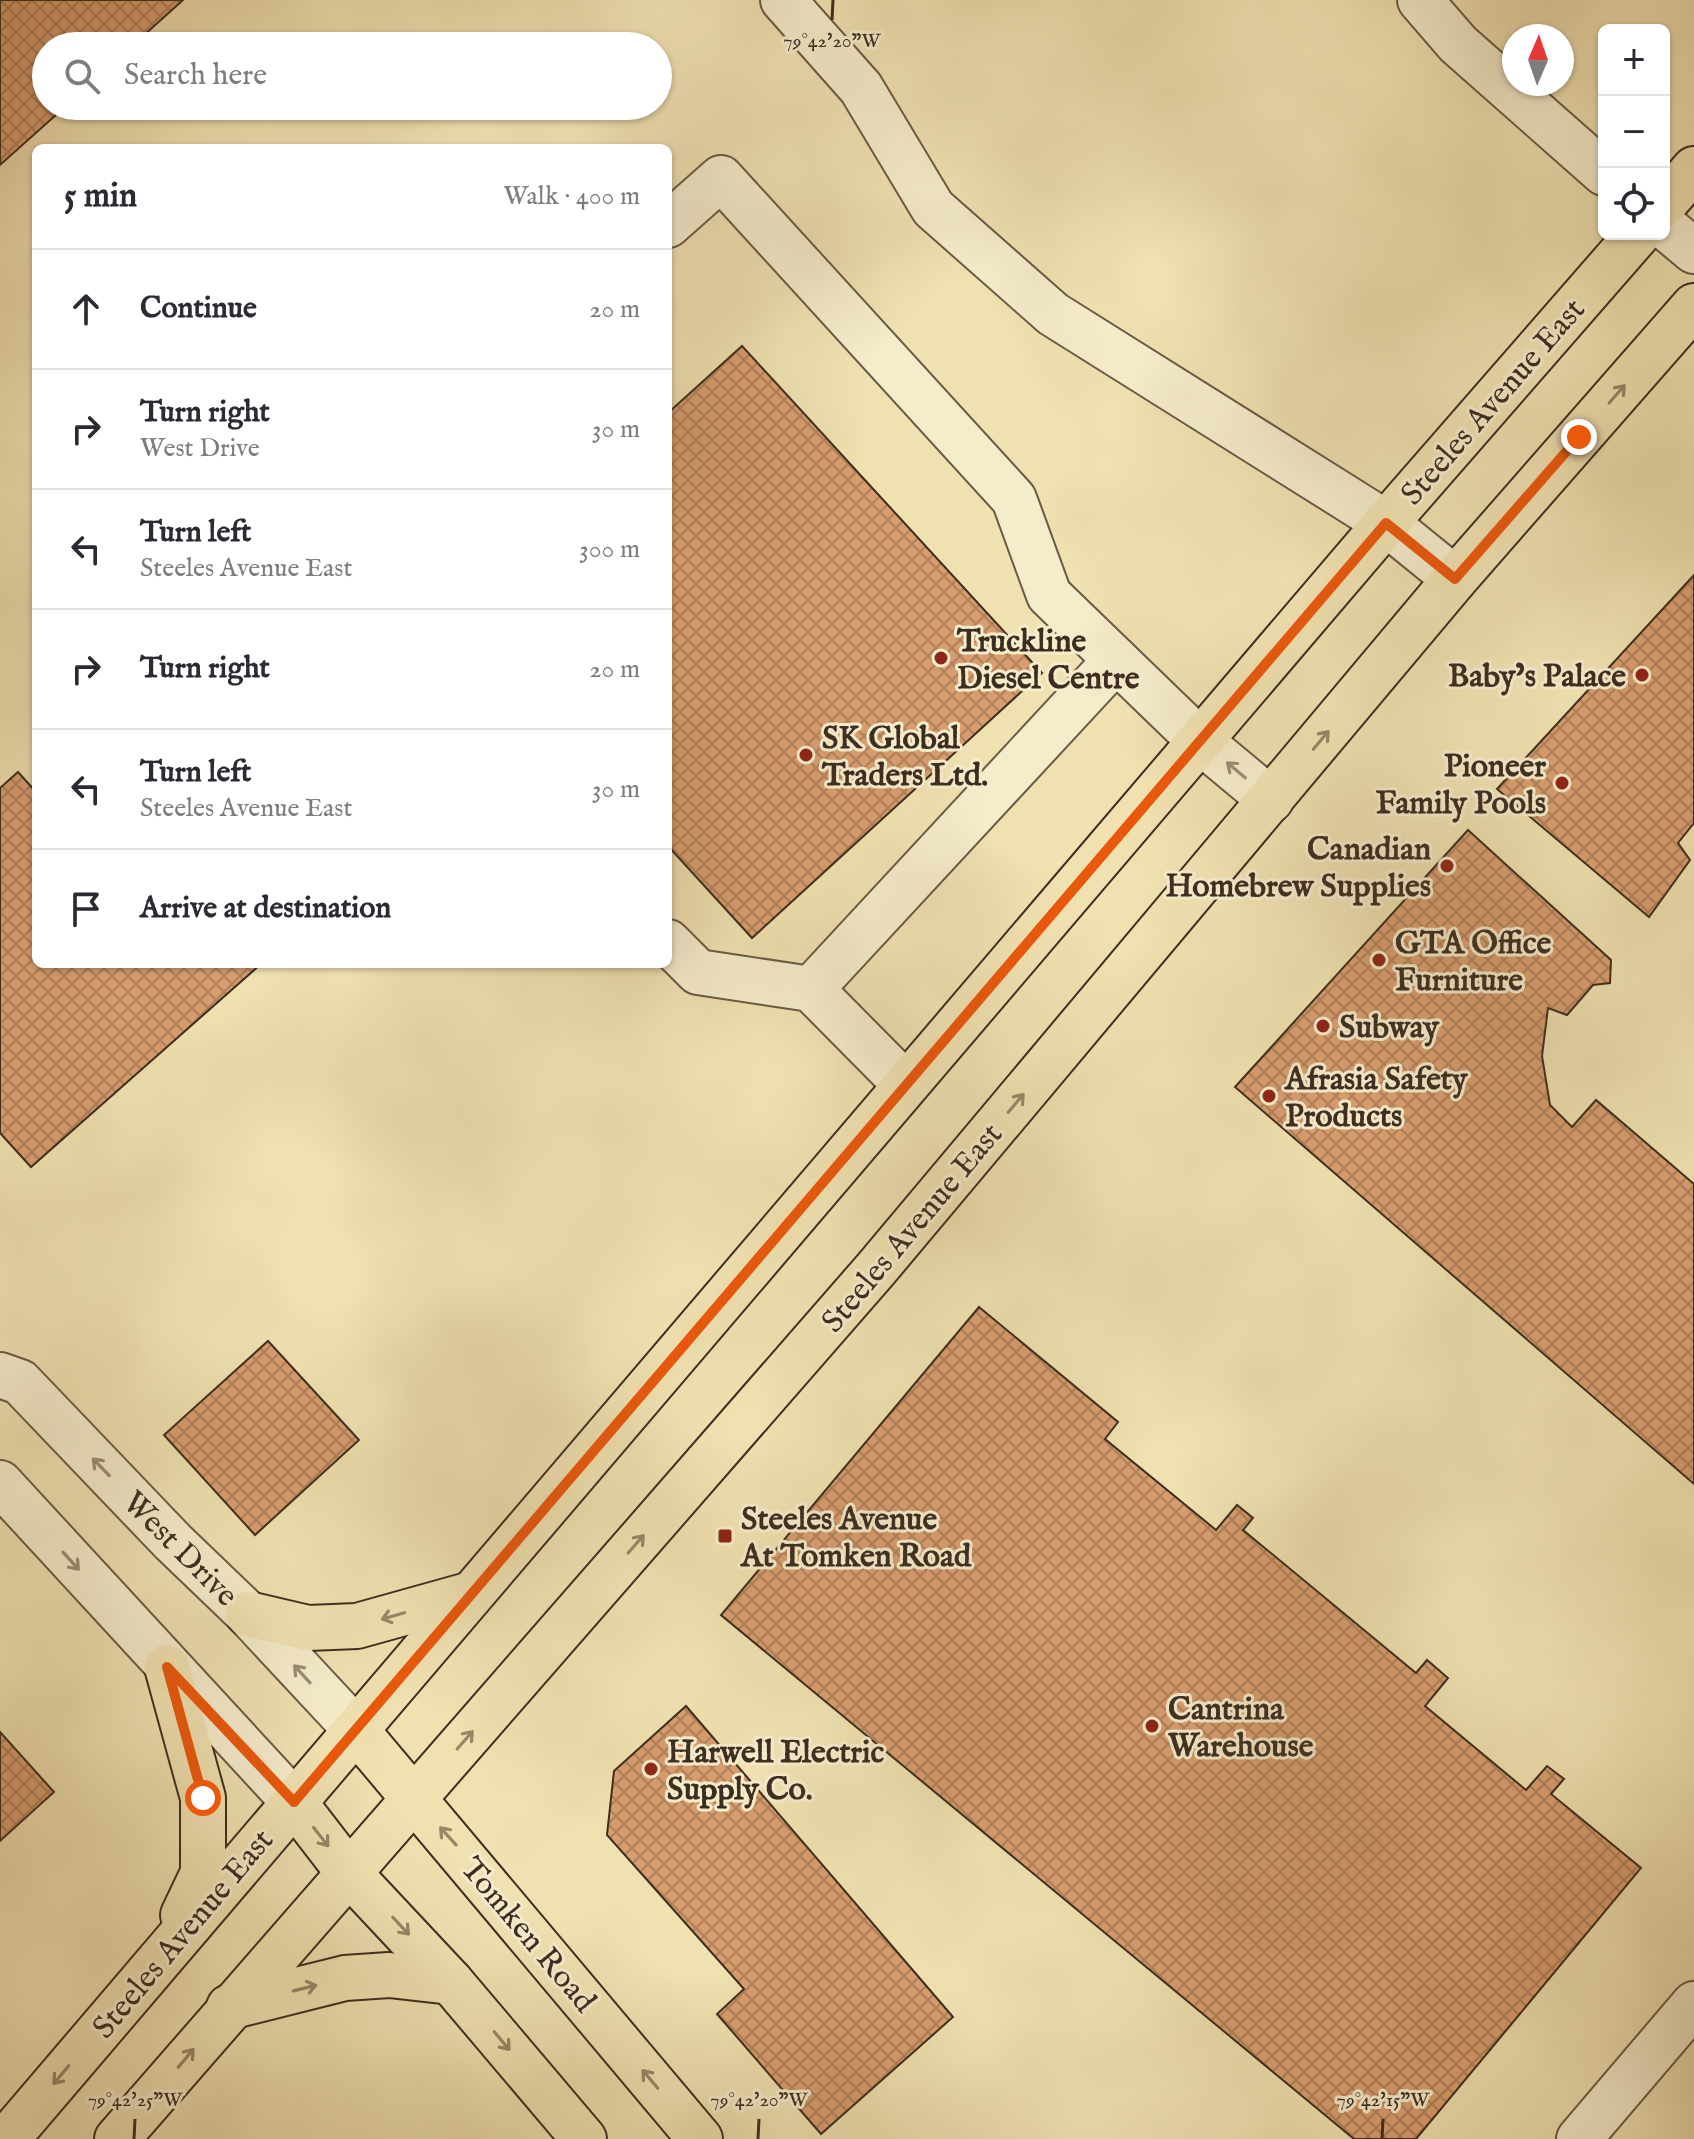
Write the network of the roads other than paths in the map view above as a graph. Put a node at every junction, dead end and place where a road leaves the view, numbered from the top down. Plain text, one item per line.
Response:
1 (783, 0) edge
2 (1420, 0) edge
3 (1598, 168) edge
4 (1694, 169) edge
5 (1670, 197) edge
6 (672, 221) edge
7 (1670, 231) edge
8 (1633, 240) edge
9 (1694, 251) edge
10 (1694, 306) edge
11 (1386, 523) junction
12 (1455, 579) junction
13 (1116, 660) junction
14 (1200, 741) junction
15 (1271, 800) junction
16 (672, 946) edge
17 (811, 989) junction
18 (905, 1084) junction
19 (0, 1375) edge
20 (0, 1483) edge
21 (468, 1595) junction
22 (248, 1614) junction
23 (167, 1667) junction
24 (356, 1730) junction
25 (414, 1798) junction
26 (294, 1802) junction
27 (348, 1872) junction
28 (165, 1953) junction
29 (451, 1982) junction
30 (1694, 2004) edge
31 (229, 2007) junction
32 (7, 2139) edge
33 (117, 2139) edge
34 (584, 2139) edge
35 (700, 2139) edge
36 (1579, 2139) edge

1 - 11 street
2 - 3 street
4 - 5 main road
6 - 13 street
7 - 9 street
8 - 11 main road, Steeles Avenue East
12 -> 10 main road, Steeles Avenue East
11 - 12 street
11 - 14 main road, Steeles Avenue East
15 -> 12 main road, Steeles Avenue East
13 - 14 street
13 - 17 street
15 -> 14 street
14 - 18 main road, Steeles Avenue East
25 -> 15 main road, Steeles Avenue East
16 - 17 street
17 - 18 street
18 - 21 main road, Steeles Avenue East
22 -> 19 street, West Drive
20 -> 23 street
21 -> 22 main road
21 - 24 main road, Steeles Avenue East
24 -> 22 street, West Drive
23 - 26 street
23 - 28 main road
24 - 25 main road, Tomken Road
24 - 26 main road, Steeles Avenue East
25 - 27 main road, Steeles Avenue East
35 -> 25 main road, Tomken Road
26 -> 27 main road
26 - 28 main road, Steeles Avenue East
27 -> 29 main road
27 - 31 main road, Steeles Avenue East
28 -> 32 main road, Steeles Avenue East
31 -> 29 main road
29 -> 34 main road
30 - 36 street
33 -> 31 main road, Steeles Avenue East

